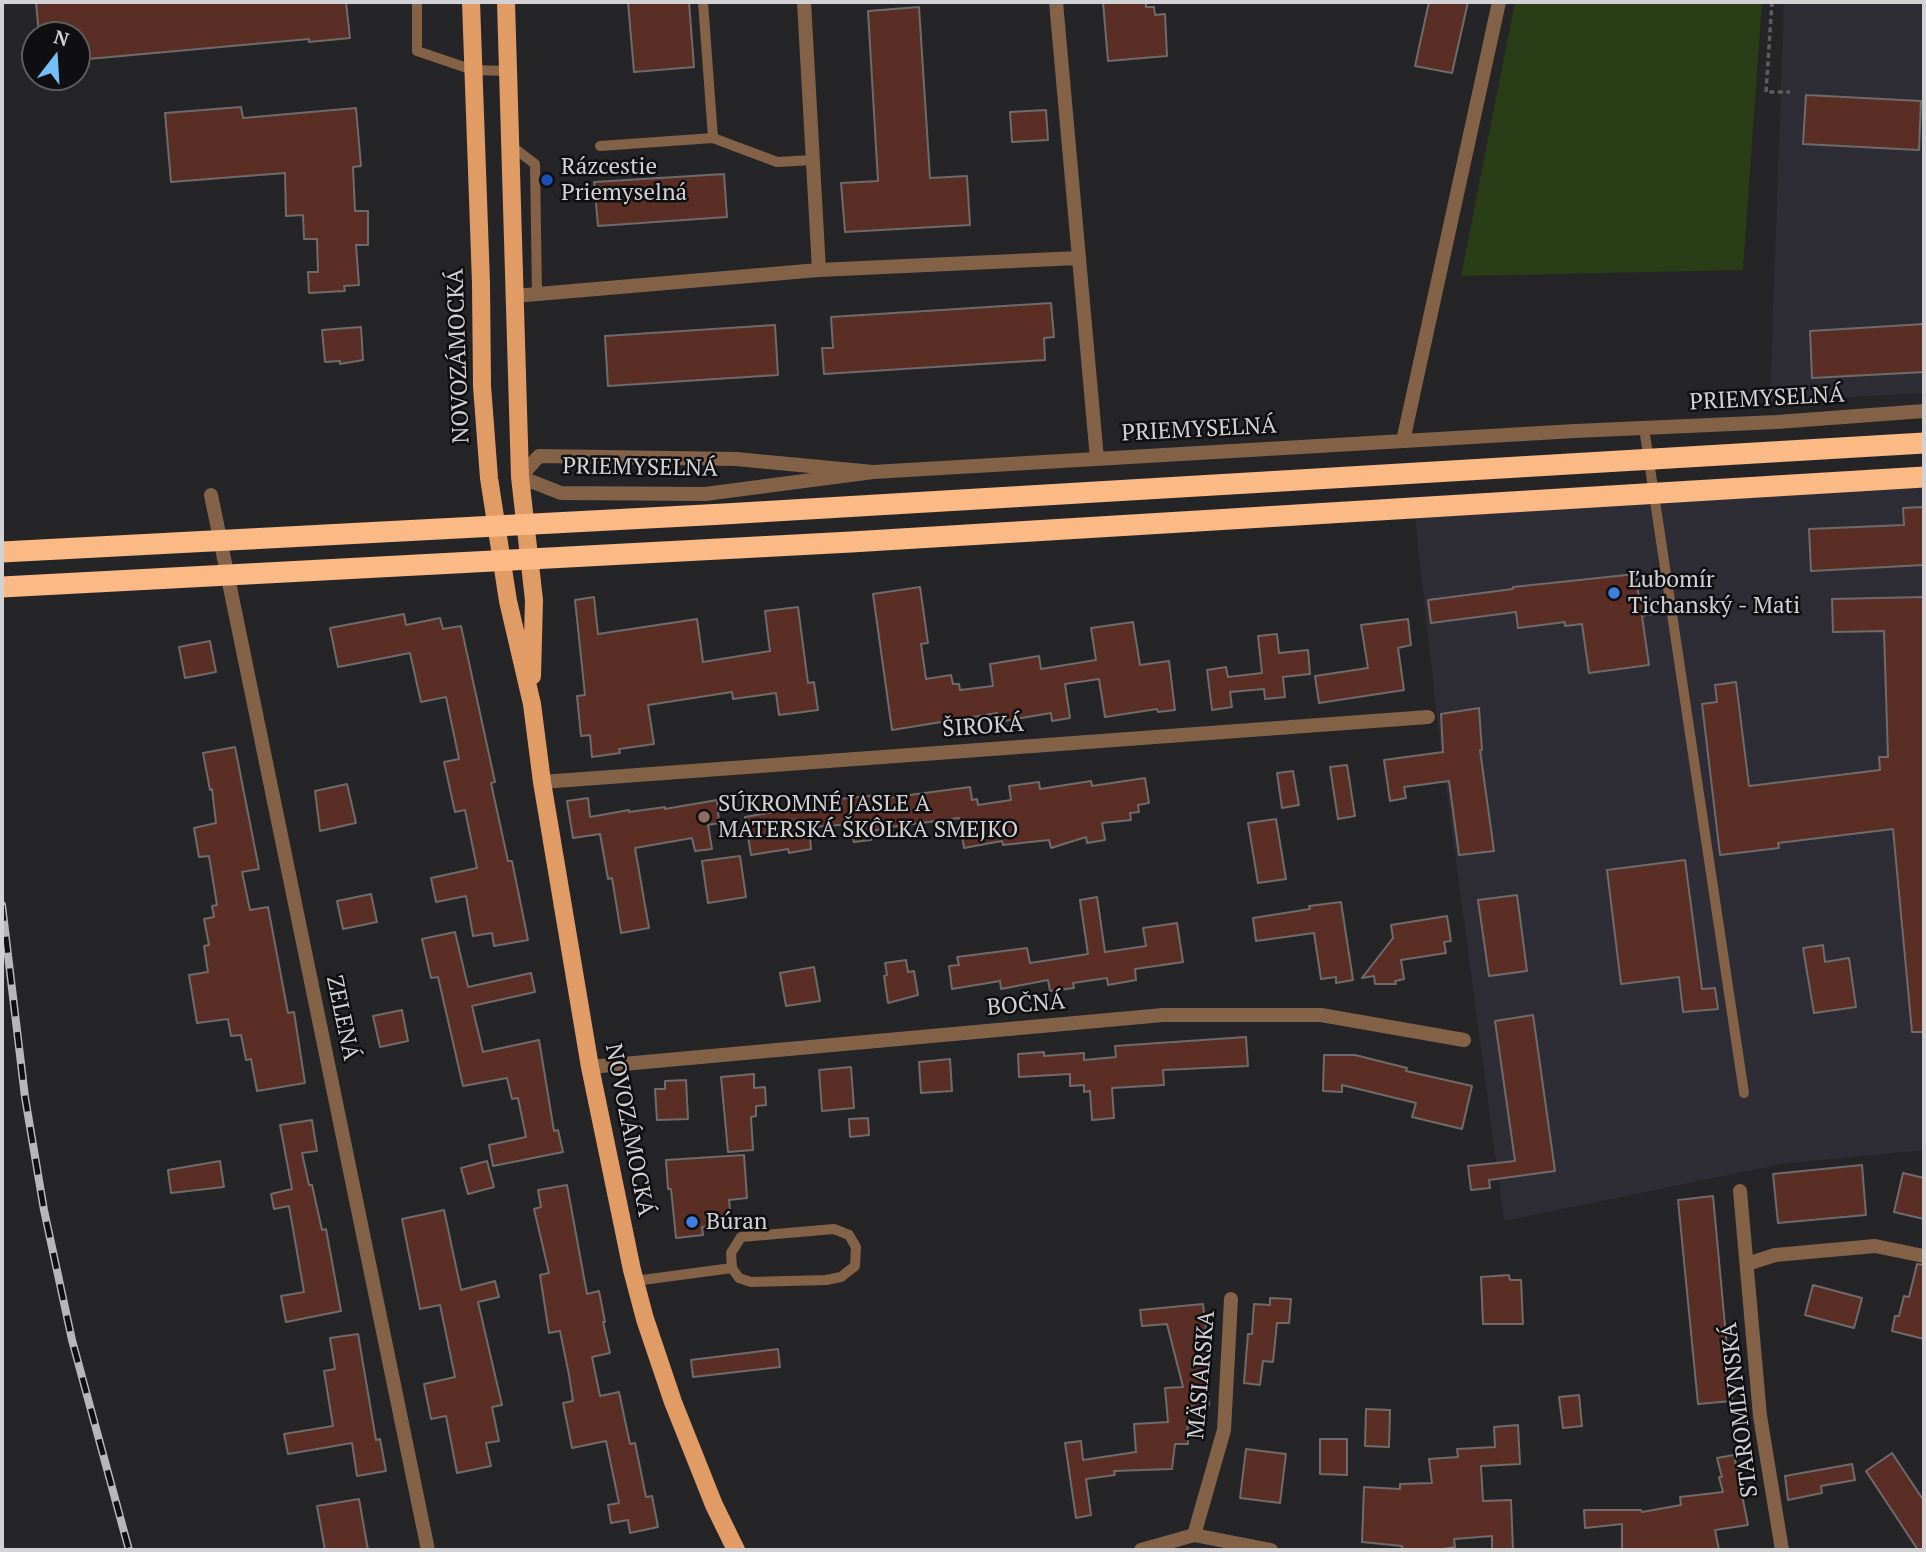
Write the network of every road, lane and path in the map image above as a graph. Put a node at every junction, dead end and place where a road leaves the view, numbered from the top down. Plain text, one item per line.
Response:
1 (417, 2) edge
2 (471, 2) edge
3 (506, 2) edge
4 (703, 2) edge
5 (804, 2) edge
6 (1056, 2) edge
7 (1499, 2) edge
8 (1772, 2) edge
9 (474, 70) junction
10 (507, 71) junction
11 (1790, 92) dead end
12 (713, 138) junction
13 (509, 144) junction
14 (600, 146) dead end
15 (813, 160) junction
16 (1078, 258) junction
17 (818, 270) junction
18 (537, 294) junction
19 (514, 296) junction
20 (1924, 411) edge
21 (1644, 428) junction
22 (1403, 441) junction
23 (1924, 443) edge
24 (1097, 459) junction
25 (873, 472) junction
26 (520, 477) junction
27 (1924, 477) edge
28 (489, 478) junction
29 (211, 495) dead end
30 (2, 552) edge
31 (2, 587) edge
32 (531, 704) junction
33 (1428, 717) dead end
34 (541, 782) junction
35 (1464, 1040) dead end
36 (590, 1067) junction
37 (1744, 1093) dead end
38 (1740, 1191) dead end
39 (1924, 1256) edge
40 (1746, 1264) junction
41 (732, 1268) junction
42 (635, 1281) junction
43 (1231, 1299) dead end
44 (1194, 1535) junction
45 (428, 1550) edge
46 (736, 1550) edge
47 (1141, 1550) edge
48 (1271, 1550) edge
49 (1782, 1550) edge

1 - 9 lane
2 - 9 main road, NOVOZÁMOCKÁ
3 - 10 main road, NOVOZÁMOCKÁ
4 - 12 lane
5 - 15 street
6 - 16 street
7 - 22 street
8 - 11 path
9 - 10 lane
9 - 28 main road, NOVOZÁMOCKÁ
10 - 13 main road, NOVOZÁMOCKÁ
12 - 14 lane
12 - 15 lane
13 - 18 lane
13 - 19 main road, NOVOZÁMOCKÁ
15 - 17 street
16 - 17 street
16 - 24 street
17 - 18 street
18 - 19 street
19 - 26 main road, NOVOZÁMOCKÁ
20 - 21 street, PRIEMYSELNÁ
21 - 22 street, PRIEMYSELNÁ
21 - 37 lane
22 - 24 street, PRIEMYSELNÁ
23 - 30 highway, bridge
24 - 25 street, PRIEMYSELNÁ
25 - 26 street, PRIEMYSELNÁ
25 - 26 street, PRIEMYSELNÁ
26 - 28 main road
26 - 32 main road, NOVOZÁMOCKÁ
27 - 31 highway, bridge
28 - 32 main road, NOVOZÁMOCKÁ
29 - 45 street, ZELENÁ
32 - 34 main road, NOVOZÁMOCKÁ
33 - 34 street, ŠIROKÁ
34 - 36 main road, NOVOZÁMOCKÁ
35 - 36 street, BOČNÁ
36 - 42 main road, NOVOZÁMOCKÁ
38 - 40 street, STAROMLYNSKÁ
39 - 40 street
40 - 49 street, STAROMLYNSKÁ
41 - 41 lane
41 - 42 lane
42 - 46 main road, NOVOZÁMOCKÁ
43 - 44 street, MÄSIARSKA
44 - 47 street
44 - 48 street

